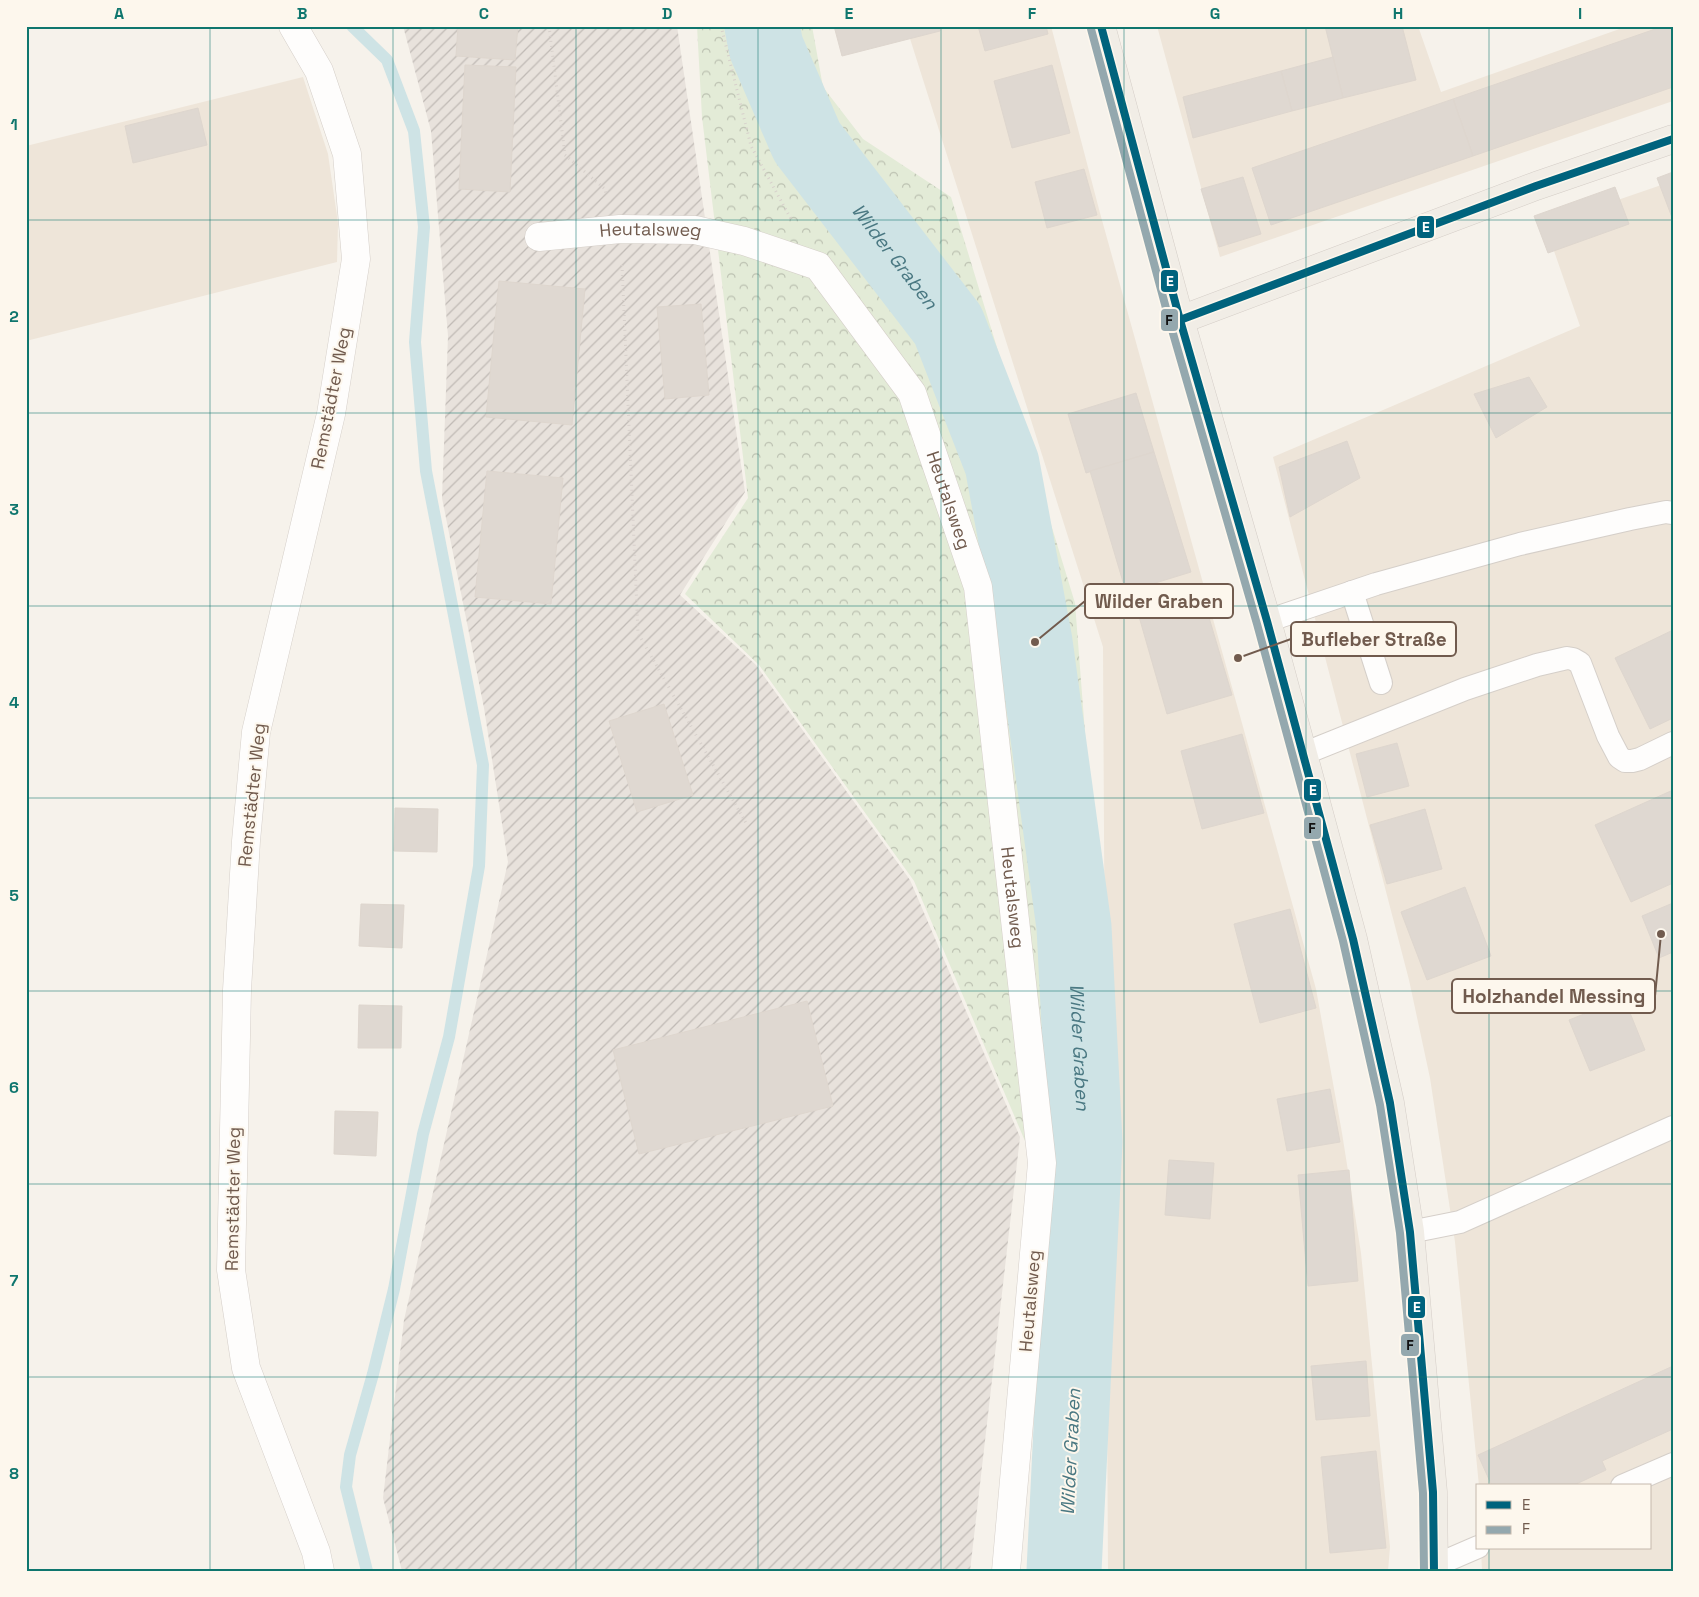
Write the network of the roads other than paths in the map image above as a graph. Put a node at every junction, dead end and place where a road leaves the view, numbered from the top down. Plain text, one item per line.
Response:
1 (293, 26) edge
2 (1101, 26) edge
3 (1673, 139) edge
4 (539, 237) dead end
5 (1180, 320) junction
6 (1673, 513) edge
7 (1352, 592) junction
8 (1267, 621) junction
9 (1380, 684) dead end
10 (1673, 743) edge
11 (1303, 754) junction
12 (1673, 1127) edge
13 (1410, 1232) junction
14 (1673, 1464) edge
15 (1627, 1484) edge
16 (1476, 1548) edge
17 (1434, 1568) edge
18 (320, 1571) edge
19 (1006, 1571) edge

1 - 18 street, Remstädter Weg
2 - 5 main road
3 - 5 main road
4 - 19 street, Heutalsweg
5 - 8 main road
6 - 7 lane
7 - 8 lane
7 - 9 lane
8 - 11 main road
10 - 11 lane
11 - 13 main road
12 - 13 lane
13 - 17 main road
14 - 15 lane
16 - 17 lane

